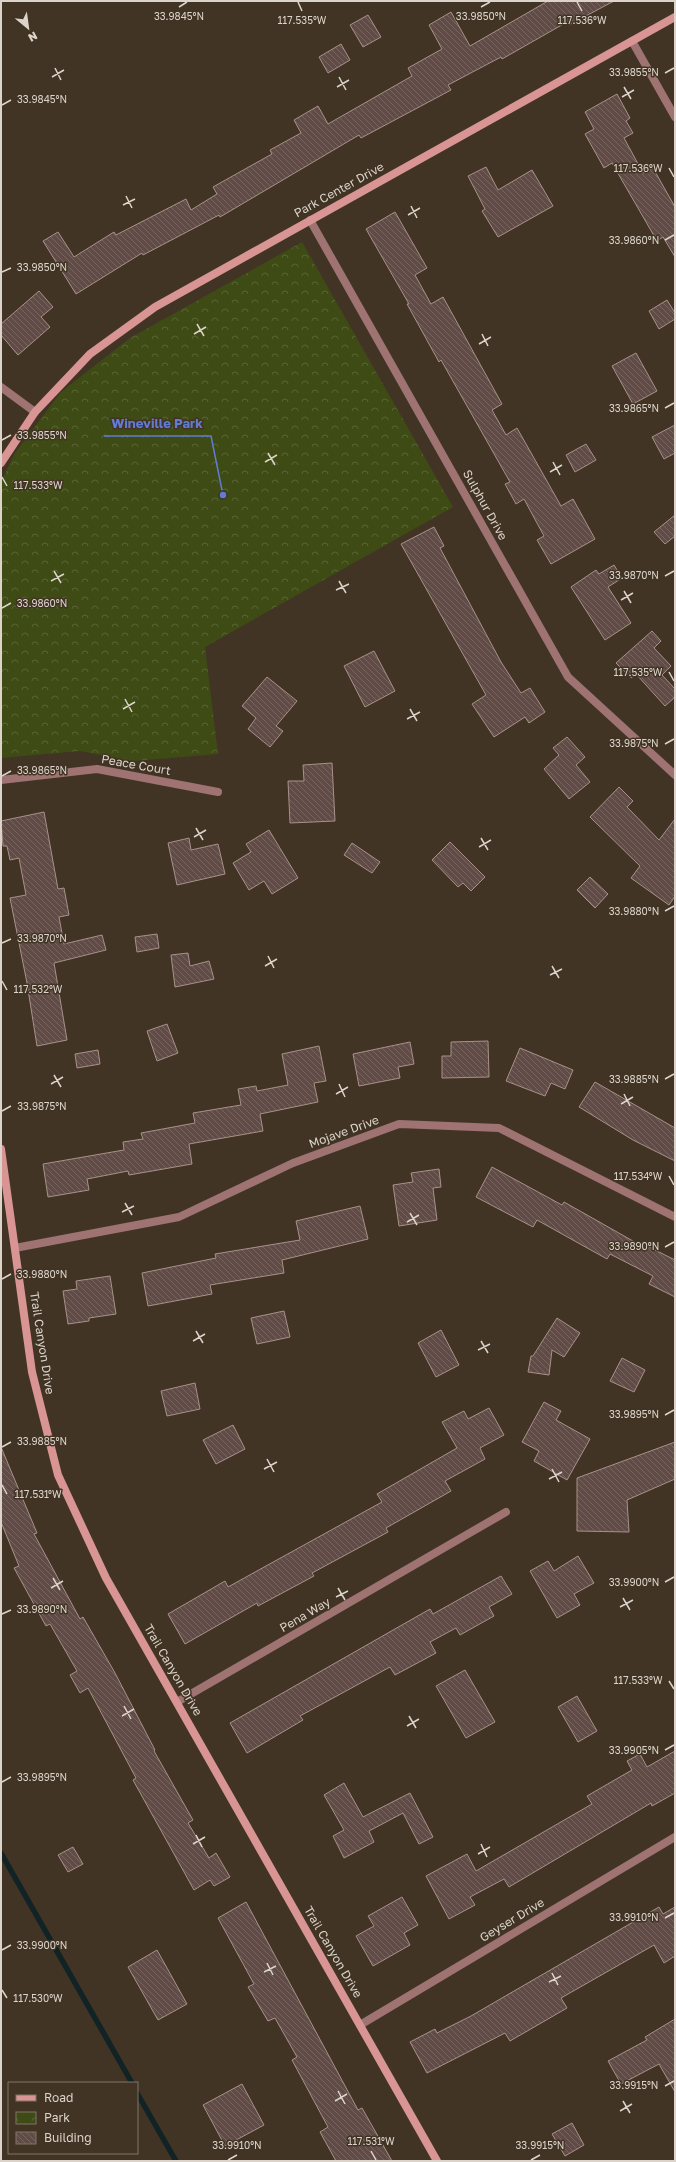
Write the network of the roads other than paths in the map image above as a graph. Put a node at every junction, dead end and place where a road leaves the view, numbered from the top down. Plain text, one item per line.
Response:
1 (675, 17) edge
2 (632, 41) junction
3 (675, 117) edge
4 (310, 220) junction
5 (1, 387) edge
6 (35, 412) junction
7 (1, 463) edge
8 (675, 774) edge
9 (1, 780) edge
10 (218, 792) dead end
11 (1, 1149) edge
12 (675, 1217) edge
13 (15, 1248) junction
14 (506, 1512) dead end
15 (177, 1702) junction
16 (675, 1837) edge
17 (360, 2025) junction
18 (437, 2161) edge

1 - 2 street, Park Center Drive
2 - 3 street
2 - 4 street, Park Center Drive
4 - 6 street, Park Center Drive
4 - 8 street, Sulphur Drive
5 - 6 street
6 - 7 street
9 - 10 street, Peace Court
11 - 13 street, Trail Canyon Drive
12 - 13 street, Mojave Drive
13 - 15 street, Trail Canyon Drive
14 - 15 street, Pena Way
15 - 17 street, Trail Canyon Drive
16 - 17 street, Geyser Drive
17 - 18 street, Trail Canyon Drive

